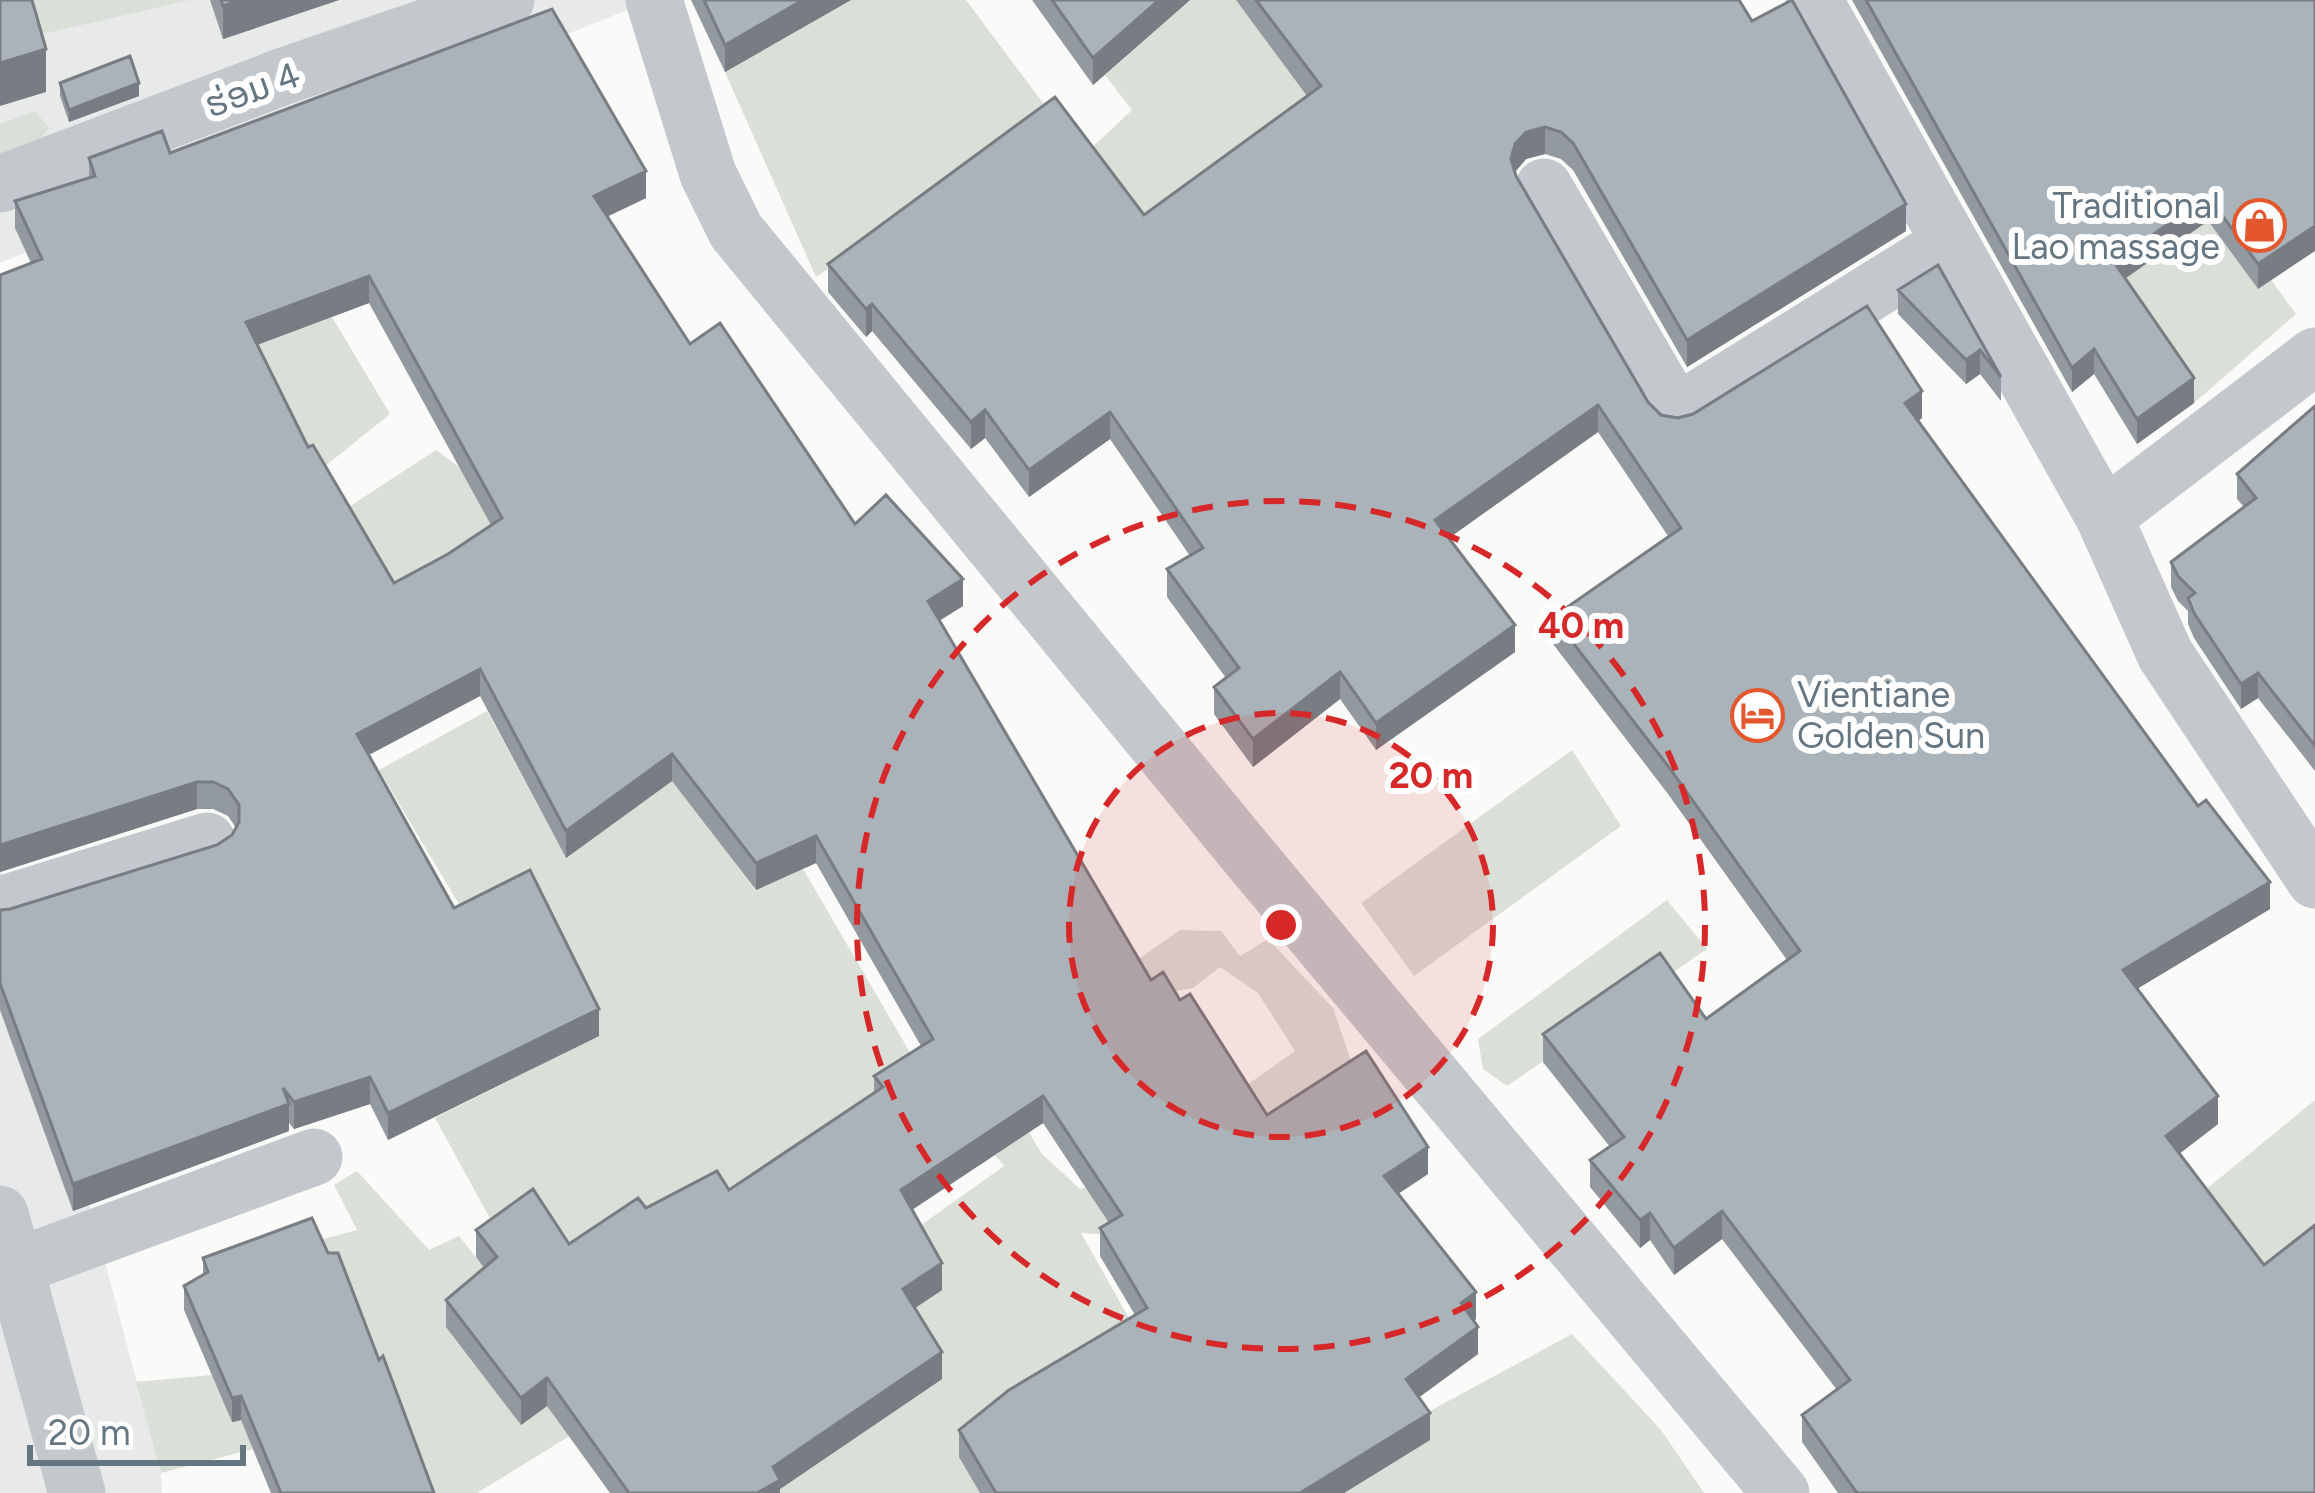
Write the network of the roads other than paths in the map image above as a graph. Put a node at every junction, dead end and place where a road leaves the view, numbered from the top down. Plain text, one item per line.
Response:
1 (506, 0) edge
2 (654, 0) edge
3 (1814, 0) edge
4 (0, 184) edge
5 (1544, 187) dead end
6 (1950, 243) junction
7 (2315, 356) edge
8 (2104, 517) junction
9 (207, 842) edge
10 (2315, 880) edge
11 (0, 905) edge
12 (314, 1157) dead end
13 (0, 1214) edge
14 (15, 1267) junction
15 (77, 1493) edge
16 (1781, 1493) edge

1 - 4 street, ຮ່ອມ 4
2 - 16 street
3 - 6 street
5 - 6 street
6 - 8 street
7 - 8 street
8 - 10 street
9 - 11 street
12 - 14 street
13 - 14 street
14 - 15 street

